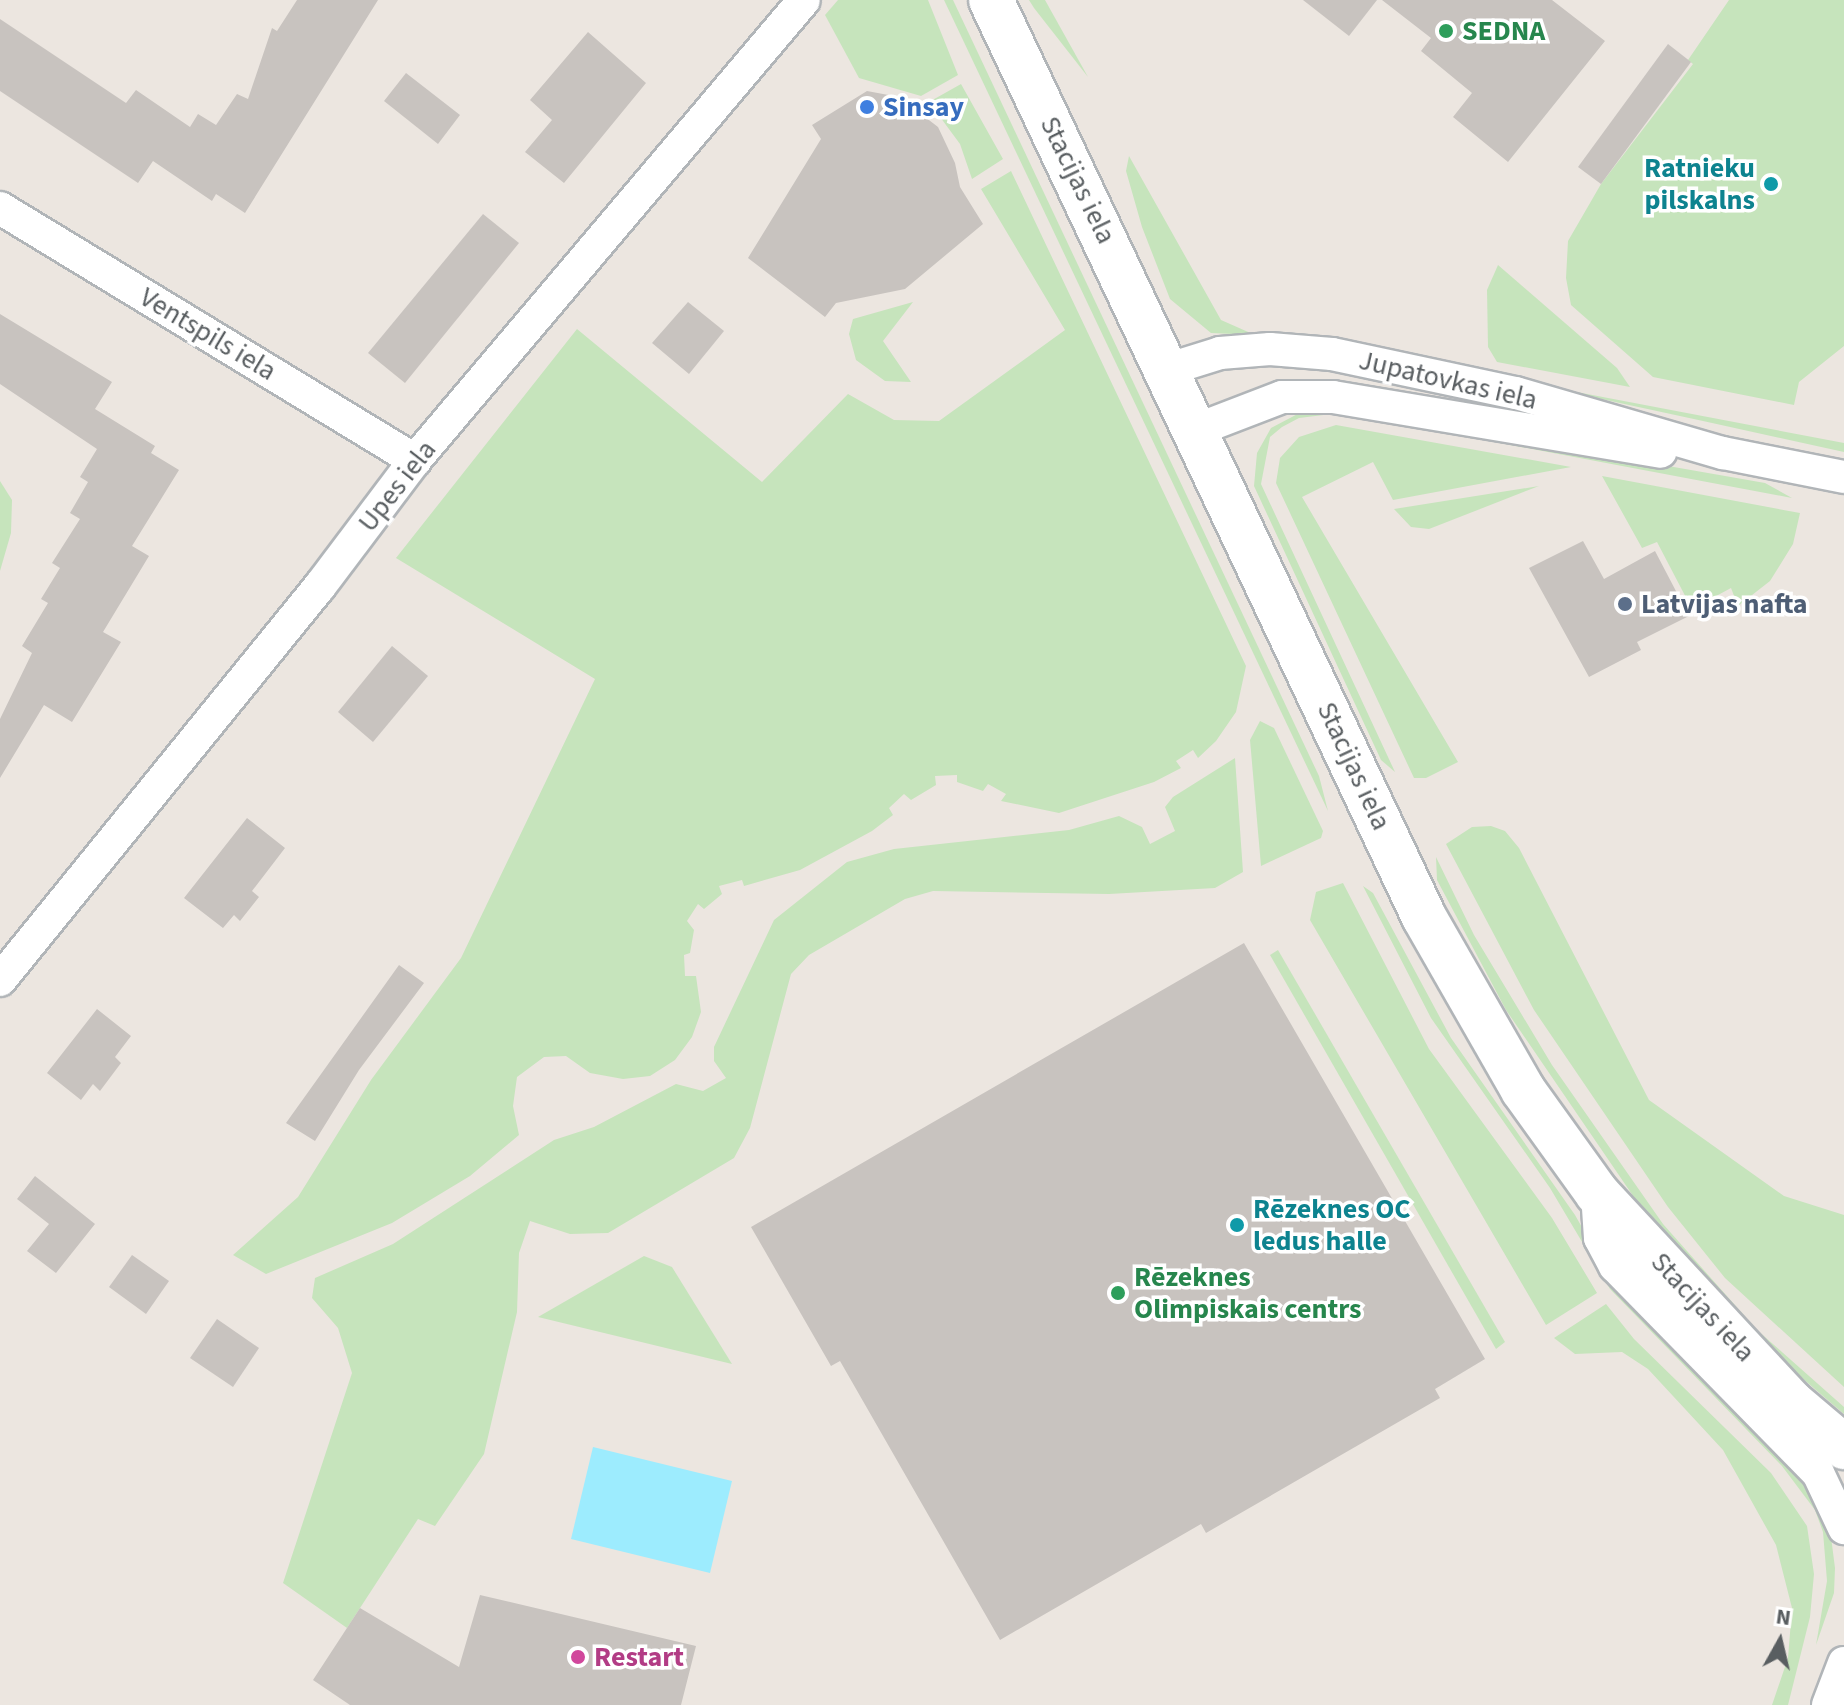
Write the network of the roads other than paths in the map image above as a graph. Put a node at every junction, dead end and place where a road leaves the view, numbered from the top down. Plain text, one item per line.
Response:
1 (804, 0) edge
2 (991, 0) edge
3 (0, 208) edge
4 (1169, 369) junction
5 (1448, 378) junction
6 (1289, 396) junction
7 (1196, 430) junction
8 (1723, 453) junction
9 (415, 460) junction
10 (1844, 477) edge
11 (0, 980) edge
12 (1597, 1193) junction
13 (1844, 1447) edge
14 (1844, 1528) edge
15 (1844, 1663) edge
16 (1828, 1705) edge

1 - 9 street, Upes iela
2 - 4 main road, Stacijas iela
3 - 9 street, Ventspils iela
4 - 5 street, Jupatovkas iela
4 - 7 main road, Stacijas iela
5 - 6 street
5 - 8 street, Jupatovkas iela
6 - 7 street, Jupatovkas iela
6 - 8 street, Jupatovkas iela
7 - 12 main road, Stacijas iela
8 - 10 street, Jupatovkas iela
9 - 11 street, Upes iela
12 - 13 main road, Stacijas iela
12 - 14 street
15 - 16 street

